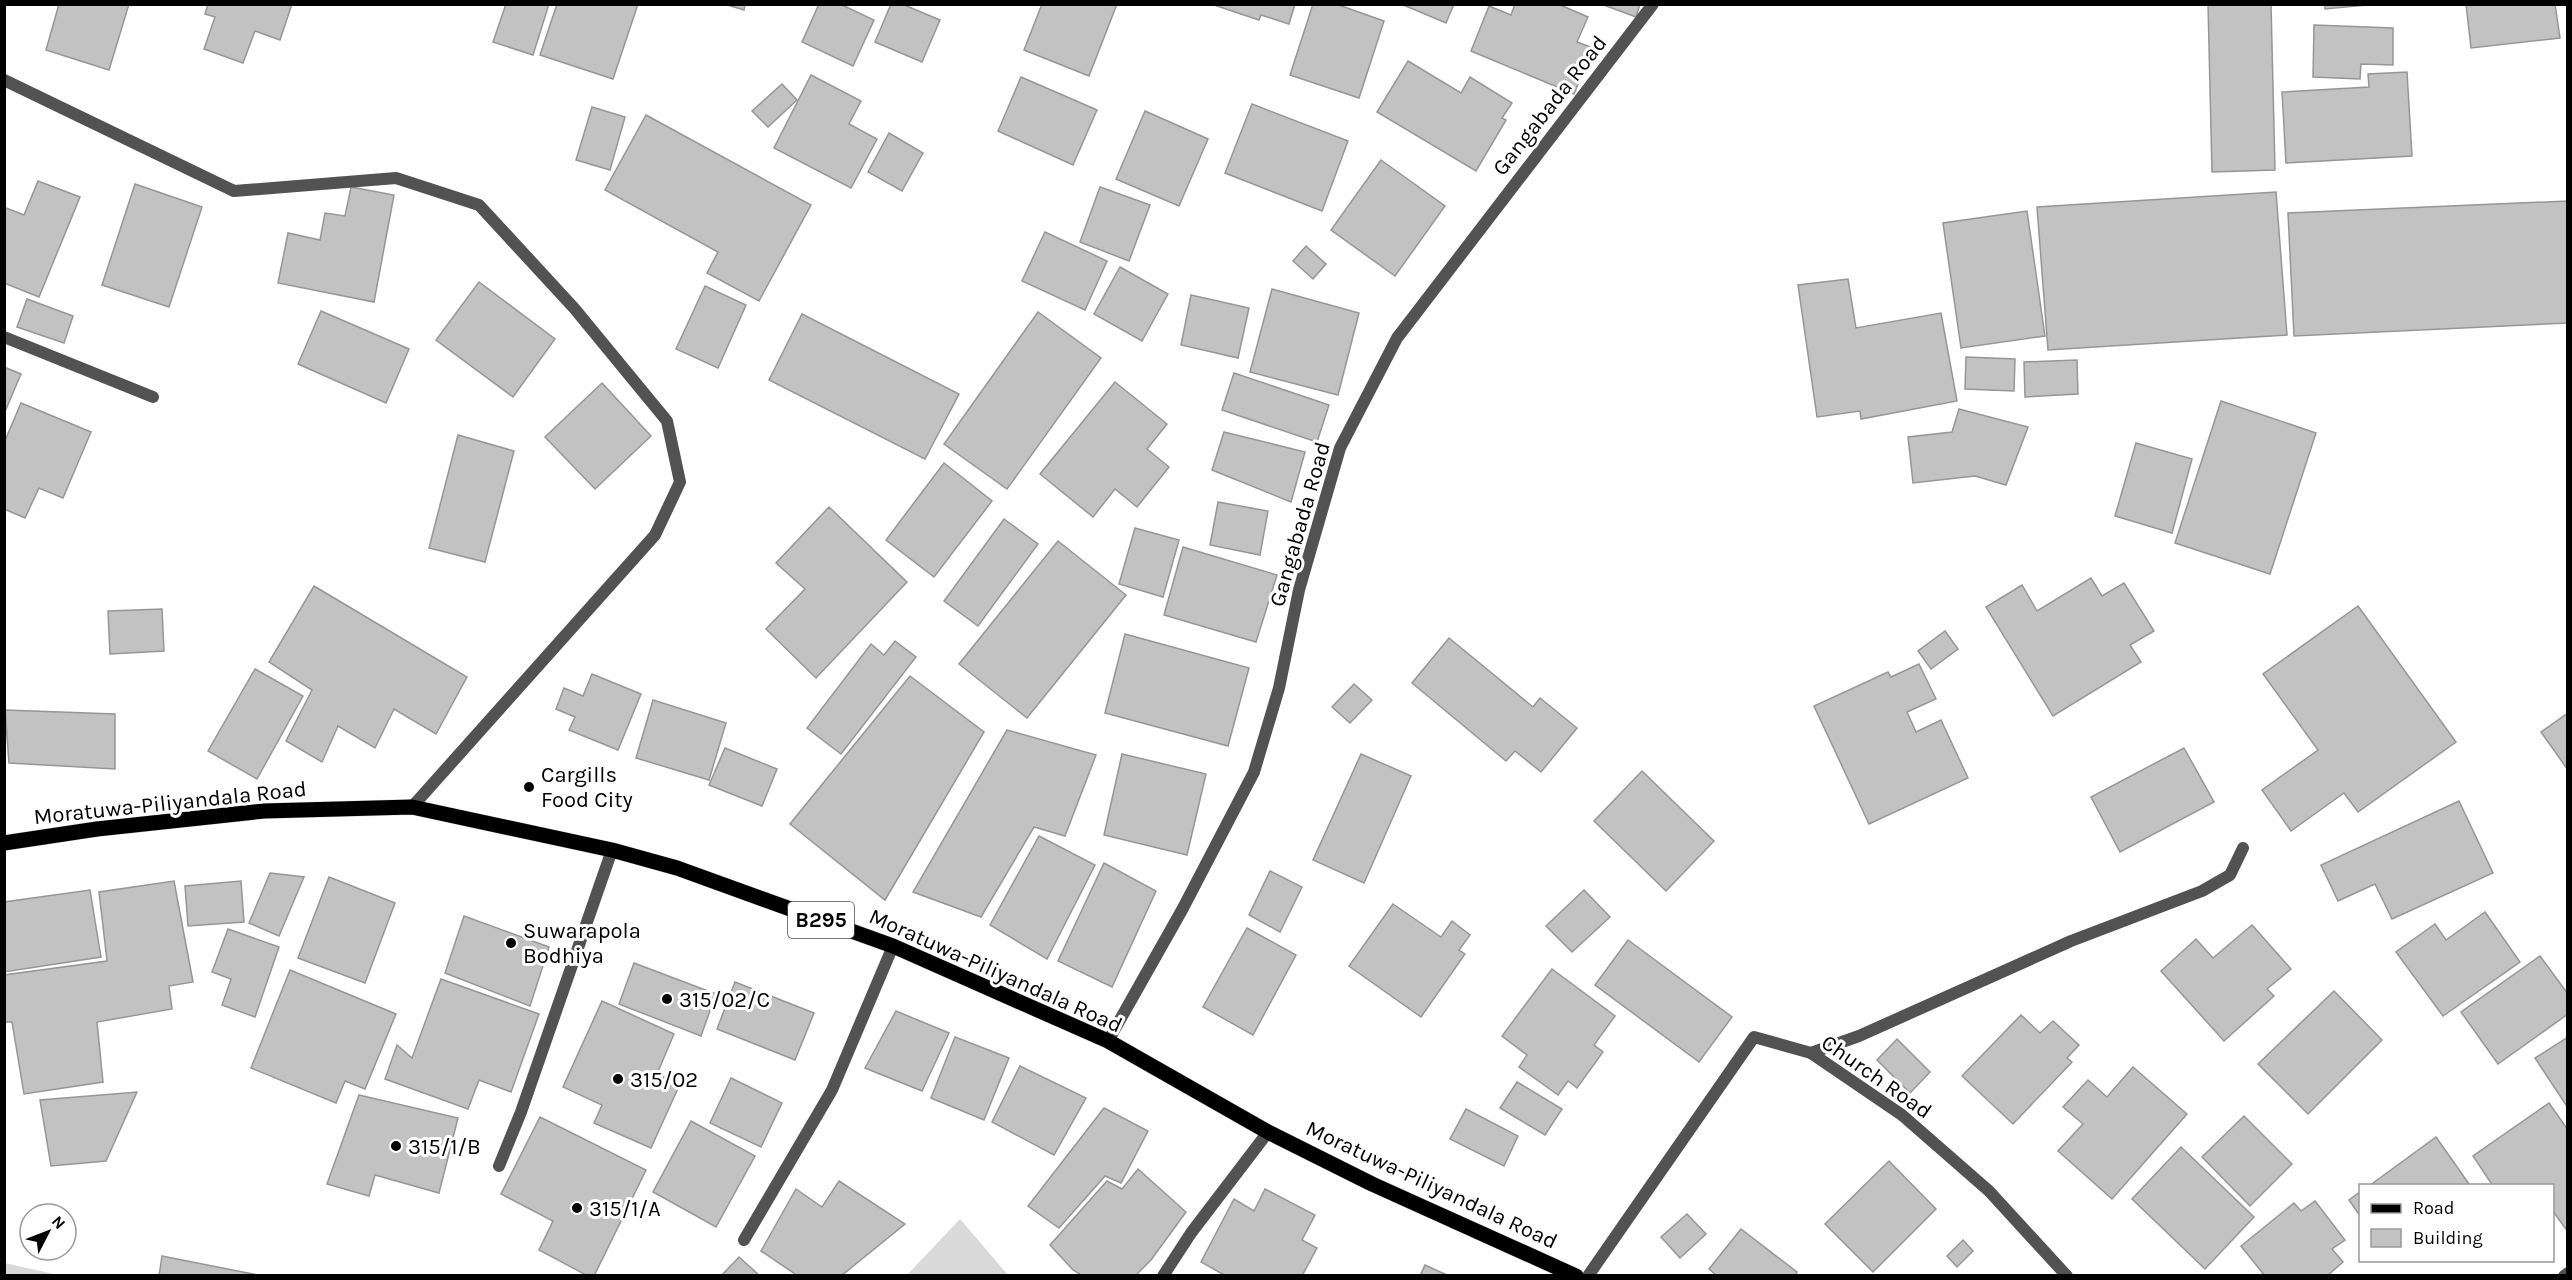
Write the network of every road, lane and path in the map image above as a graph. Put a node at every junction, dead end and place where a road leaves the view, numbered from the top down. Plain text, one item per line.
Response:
1 (1653, 4) edge
2 (4, 80) edge
3 (4, 337) edge
4 (153, 397) dead end
5 (412, 807) junction
6 (4, 843) edge
7 (2243, 848) dead end
8 (612, 850) junction
9 (893, 946) junction
10 (1108, 1041) junction
11 (1811, 1053) junction
12 (1268, 1132) junction
13 (499, 1166) dead end
14 (744, 1240) dead end
15 (1163, 1275) edge
16 (1576, 1275) edge
17 (1588, 1275) edge
18 (2067, 1275) edge

1 - 10 street, Gangabada Road
2 - 5 street
3 - 4 street
5 - 6 main road, Moratuwa-Piliyandala Road / B295
5 - 8 main road, Moratuwa-Piliyandala Road / B295
7 - 11 street
8 - 9 main road, Moratuwa-Piliyandala Road / B295
8 - 13 street
9 - 10 main road, Moratuwa-Piliyandala Road / B295
9 - 14 street
10 - 12 main road, Moratuwa-Piliyandala Road / B295
11 - 17 street, Church Road
11 - 18 street, Church Road
12 - 15 street
12 - 16 main road, Moratuwa-Piliyandala Road / B295

